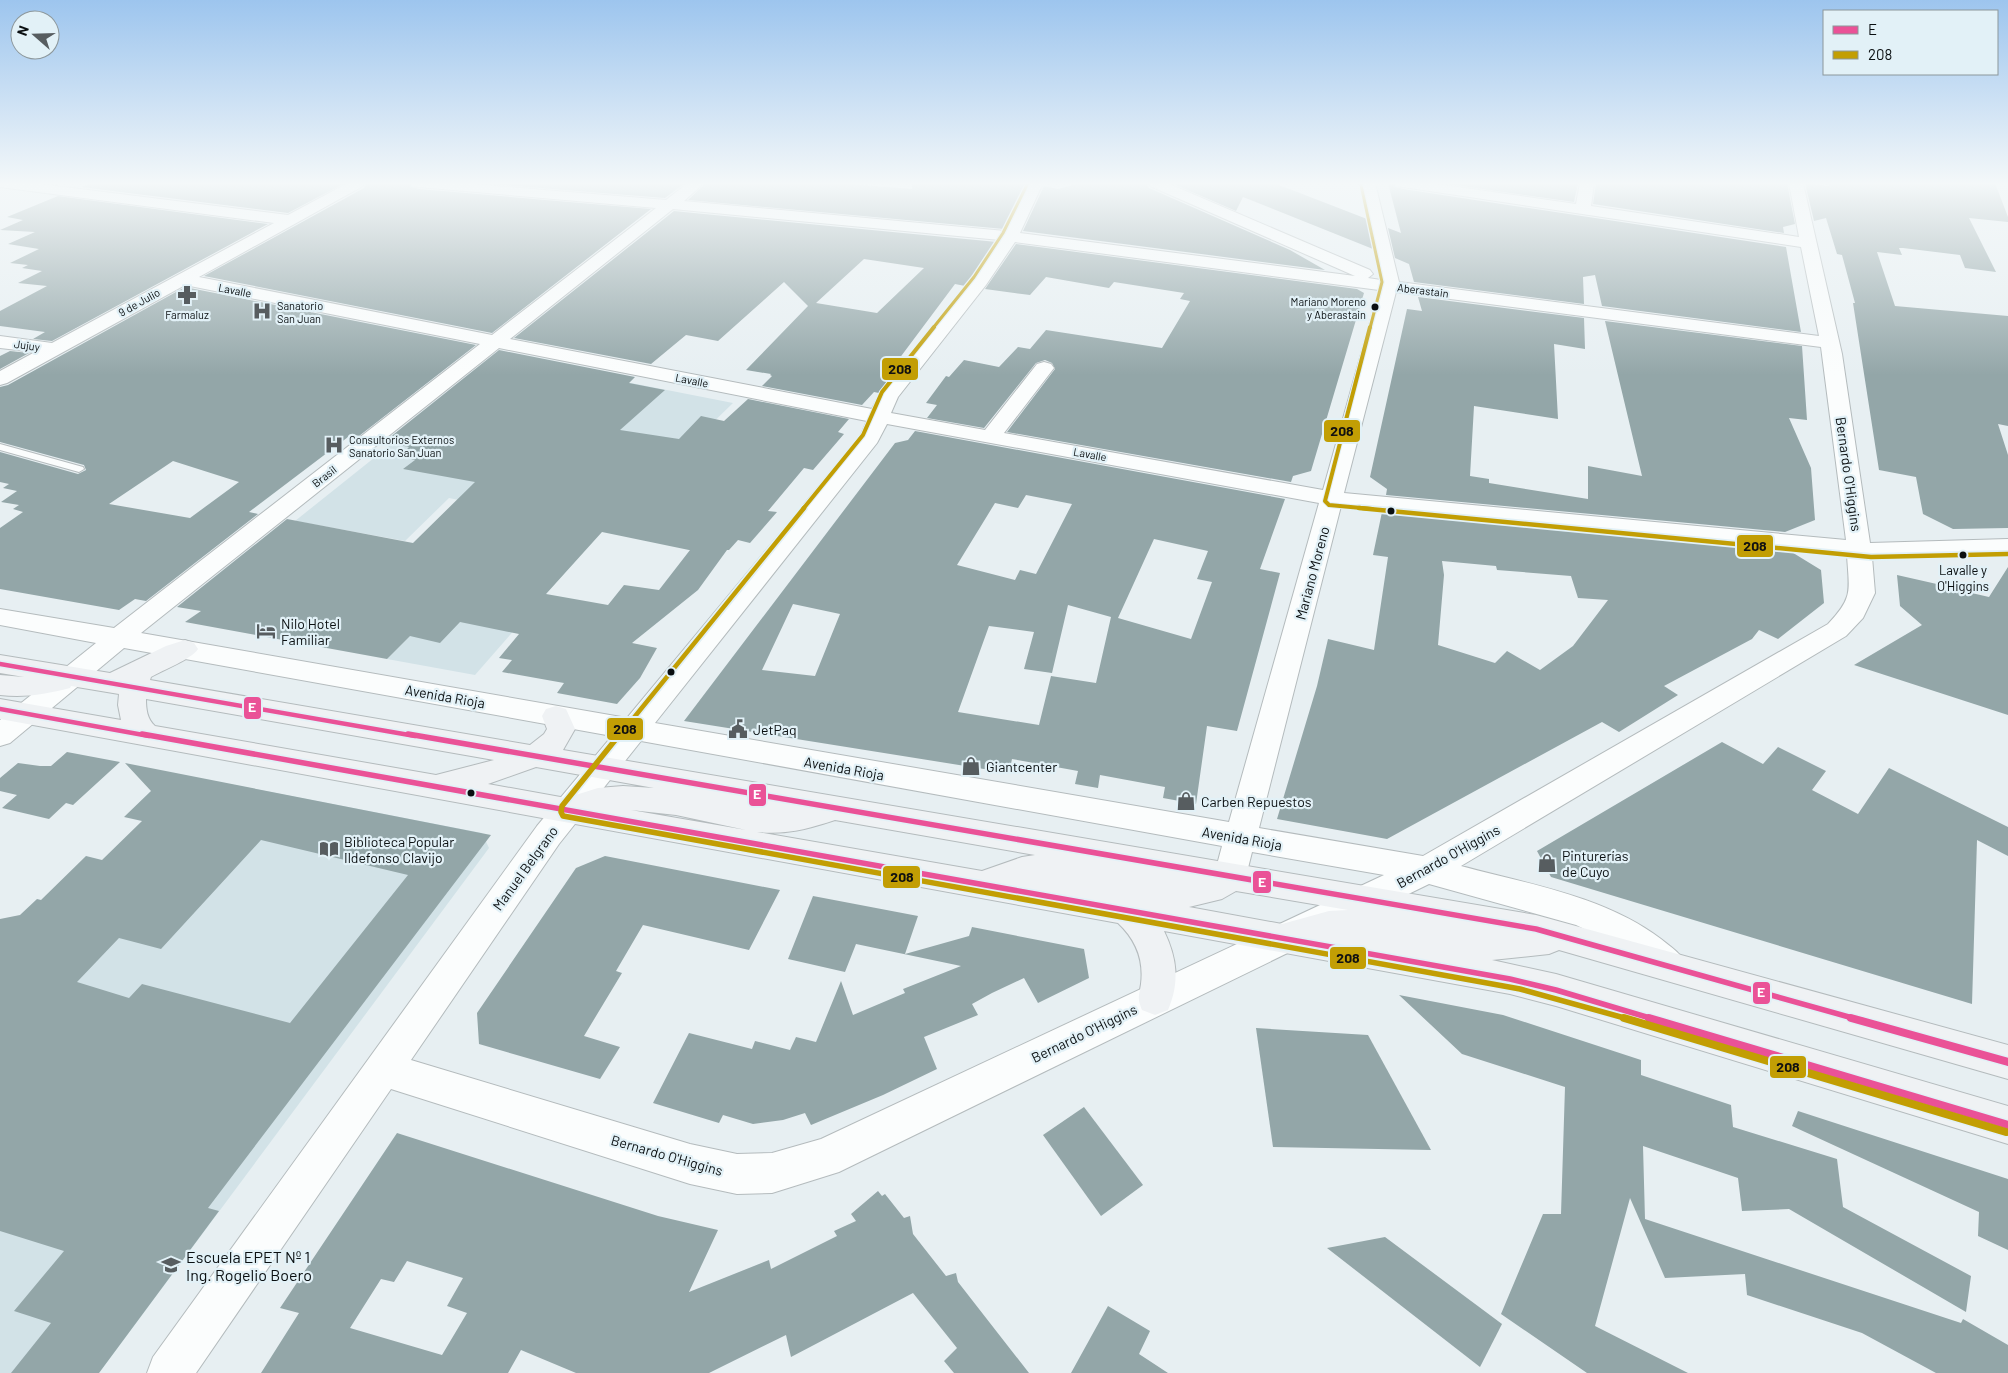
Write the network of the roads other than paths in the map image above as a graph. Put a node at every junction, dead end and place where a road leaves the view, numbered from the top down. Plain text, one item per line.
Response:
1 (240, 247) edge
2 (615, 247) edge
3 (1003, 247) edge
4 (1094, 247) edge
5 (1301, 247) edge
6 (1382, 247) edge
7 (1811, 247) edge
8 (182, 279) junction
9 (1390, 286) junction
10 (0, 342) edge
11 (495, 342) junction
12 (1830, 343) junction
13 (54, 349) junction
14 (1044, 368) dead end
15 (0, 379) edge
16 (880, 416) junction
17 (990, 436) junction
18 (0, 447) edge
19 (79, 469) dead end
20 (1332, 498) junction
21 (2008, 546) edge
22 (1859, 549) junction
23 (0, 617) edge
24 (120, 637) junction
25 (185, 649) junction
26 (0, 664) edge
27 (72, 677) junction
28 (128, 681) junction
29 (0, 685) edge
30 (14, 712) edge
31 (633, 731) junction
32 (146, 735) junction
33 (0, 736) edge
34 (562, 740) junction
35 (532, 756) junction
36 (603, 768) junction
37 (418, 784) junction
38 (836, 808) junction
39 (568, 810) junction
40 (1240, 837) junction
41 (1427, 870) junction
42 (1230, 876) junction
43 (983, 884) junction
44 (1365, 899) junction
45 (1127, 910) junction
46 (1284, 938) junction
47 (1575, 939) junction
48 (1670, 966) junction
49 (1155, 999) junction
50 (2008, 1062) edge
51 (383, 1069) junction
52 (2008, 1125) edge
53 (169, 1373) edge

1 - 8 street, 9 de Julio
2 - 11 street, Brasil
3 - 16 street, Manuel Belgrano
4 - 9 street, Aberastain
5 - 9 street
6 - 9 street, Mariano Moreno
7 - 12 street, Bernardo O'Higgins
8 - 11 street, Lavalle
8 - 13 street, 9 de Julio
9 - 12 street, Aberastain
9 - 20 street, Mariano Moreno
10 - 13 street, Jujuy
11 - 16 street, Lavalle
11 - 24 street, Brasil
12 - 22 street, Bernardo O'Higgins
13 - 15 street, 9 de Julio
14 - 17 street
16 - 17 street, Lavalle
16 - 31 street, Manuel Belgrano
17 - 20 street, Lavalle
18 - 19 lane
20 - 22 street, Lavalle
20 - 40 street, Mariano Moreno
21 - 22 street, Lavalle
22 - 41 street, Bernardo O'Higgins
23 - 24 street, Avenida Rioja
24 - 25 street, Avenida Rioja
24 - 27 street, Brasil
25 - 28 main road
25 - 34 street, Avenida Rioja
26 - 27 main road, Avenida Rioja
27 - 28 main road, Avenida Rioja
27 - 29 main road
27 - 30 street, Brasil
28 - 32 main road
28 - 35 main road, Avenida Rioja
30 - 32 main road
30 - 33 street, Brasil
31 - 34 street, Avenida Rioja
31 - 36 street, Manuel Belgrano
31 - 40 street, Avenida Rioja
32 - 37 main road
34 - 35 main road, Avenida Rioja
34 - 36 main road, Avenida Rioja
35 - 37 main road
36 - 38 main road, Avenida Rioja
36 - 39 street, Manuel Belgrano
37 - 39 main road
38 - 39 main road
38 - 42 main road, Avenida Rioja
39 - 43 main road
39 - 51 street, Manuel Belgrano
40 - 41 street, Avenida Rioja
40 - 42 street, Mariano Moreno
41 - 44 street, Bernardo O'Higgins
41 - 48 street, Avenida Rioja
42 - 43 main road
42 - 44 main road, Avenida Rioja
43 - 45 main road
44 - 46 street, Bernardo O'Higgins
44 - 47 main road, Avenida Rioja
45 - 46 main road
45 - 49 main road
46 - 47 main road
46 - 49 street, Bernardo O'Higgins
46 - 52 main road
47 - 48 main road, Avenida Rioja
48 - 50 main road, Avenida Rioja
49 - 51 street, Bernardo O'Higgins
51 - 53 street, Manuel Belgrano

